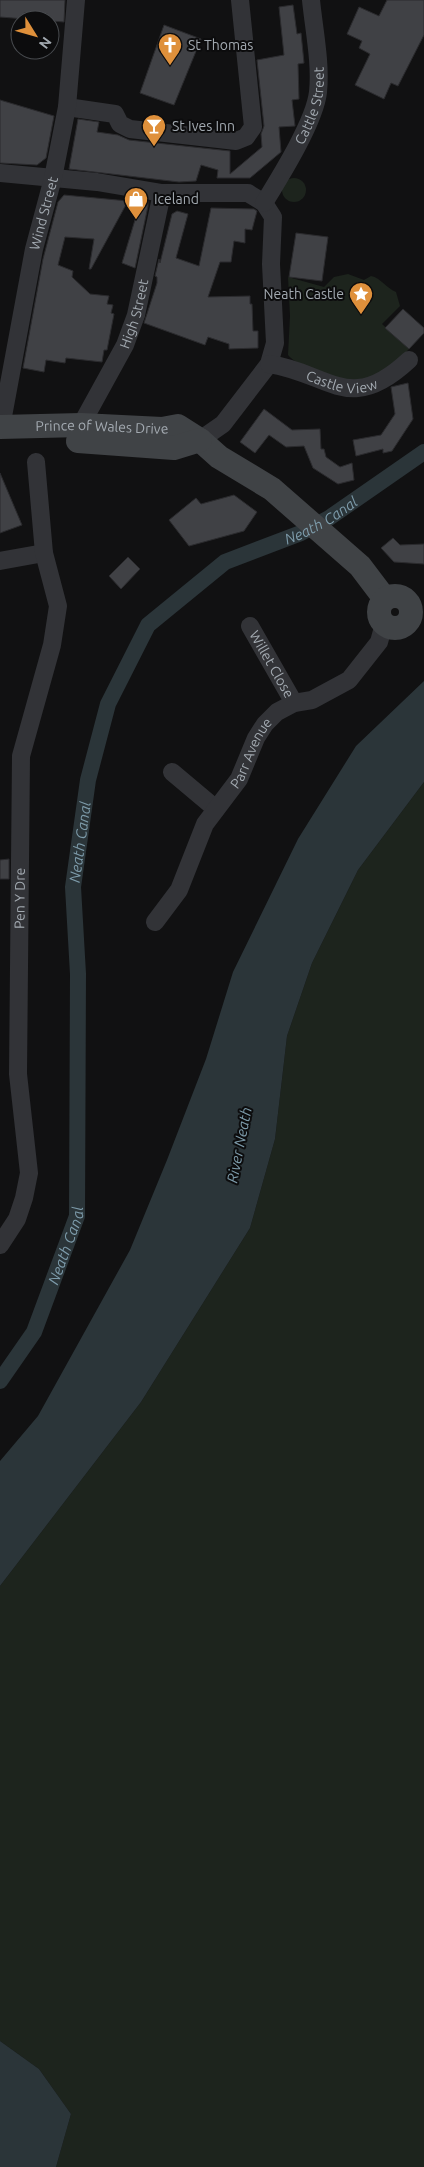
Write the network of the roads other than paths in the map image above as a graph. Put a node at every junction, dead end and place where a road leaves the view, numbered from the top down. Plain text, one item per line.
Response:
1 (76, 0) edge
2 (240, 0) edge
3 (311, 0) edge
4 (67, 107) junction
5 (0, 174) edge
6 (53, 178) junction
7 (162, 193) junction
8 (264, 203) junction
9 (409, 360) dead end
10 (269, 364) junction
11 (81, 425) junction
12 (0, 433) edge
13 (200, 440) junction
14 (36, 462) dead end
15 (44, 553) junction
16 (0, 561) edge
17 (385, 599) junction
18 (416, 599) edge
19 (384, 624) junction
20 (250, 626) dead end
21 (294, 703) junction
22 (172, 772) dead end
23 (216, 809) junction
24 (155, 922) dead end
25 (0, 1245) edge

1 - 4 street, Wind Street
2 - 4 street
3 - 8 street, Cattle Street
4 - 6 street, Wind Street
5 - 6 street
6 - 7 street
6 - 12 street, Wind Street
7 - 8 street
7 - 11 street, High Street
8 - 10 street
9 - 10 street, Castle View
10 - 13 street
11 - 12 main road, Prince of Wales Drive
11 - 13 main road, Prince of Wales Drive
12 - 13 main road, Prince of Wales Drive
13 - 17 main road, Prince of Wales Drive
14 - 15 street, Pen Y Dre
15 - 16 street
15 - 25 street, Pen Y Dre
17 - 18 main road
17 - 19 main road
18 - 19 main road
19 - 21 street, Parr Avenue
20 - 21 street, Willet Close
21 - 23 street, Parr Avenue
22 - 23 street
23 - 24 street, Parr Avenue

